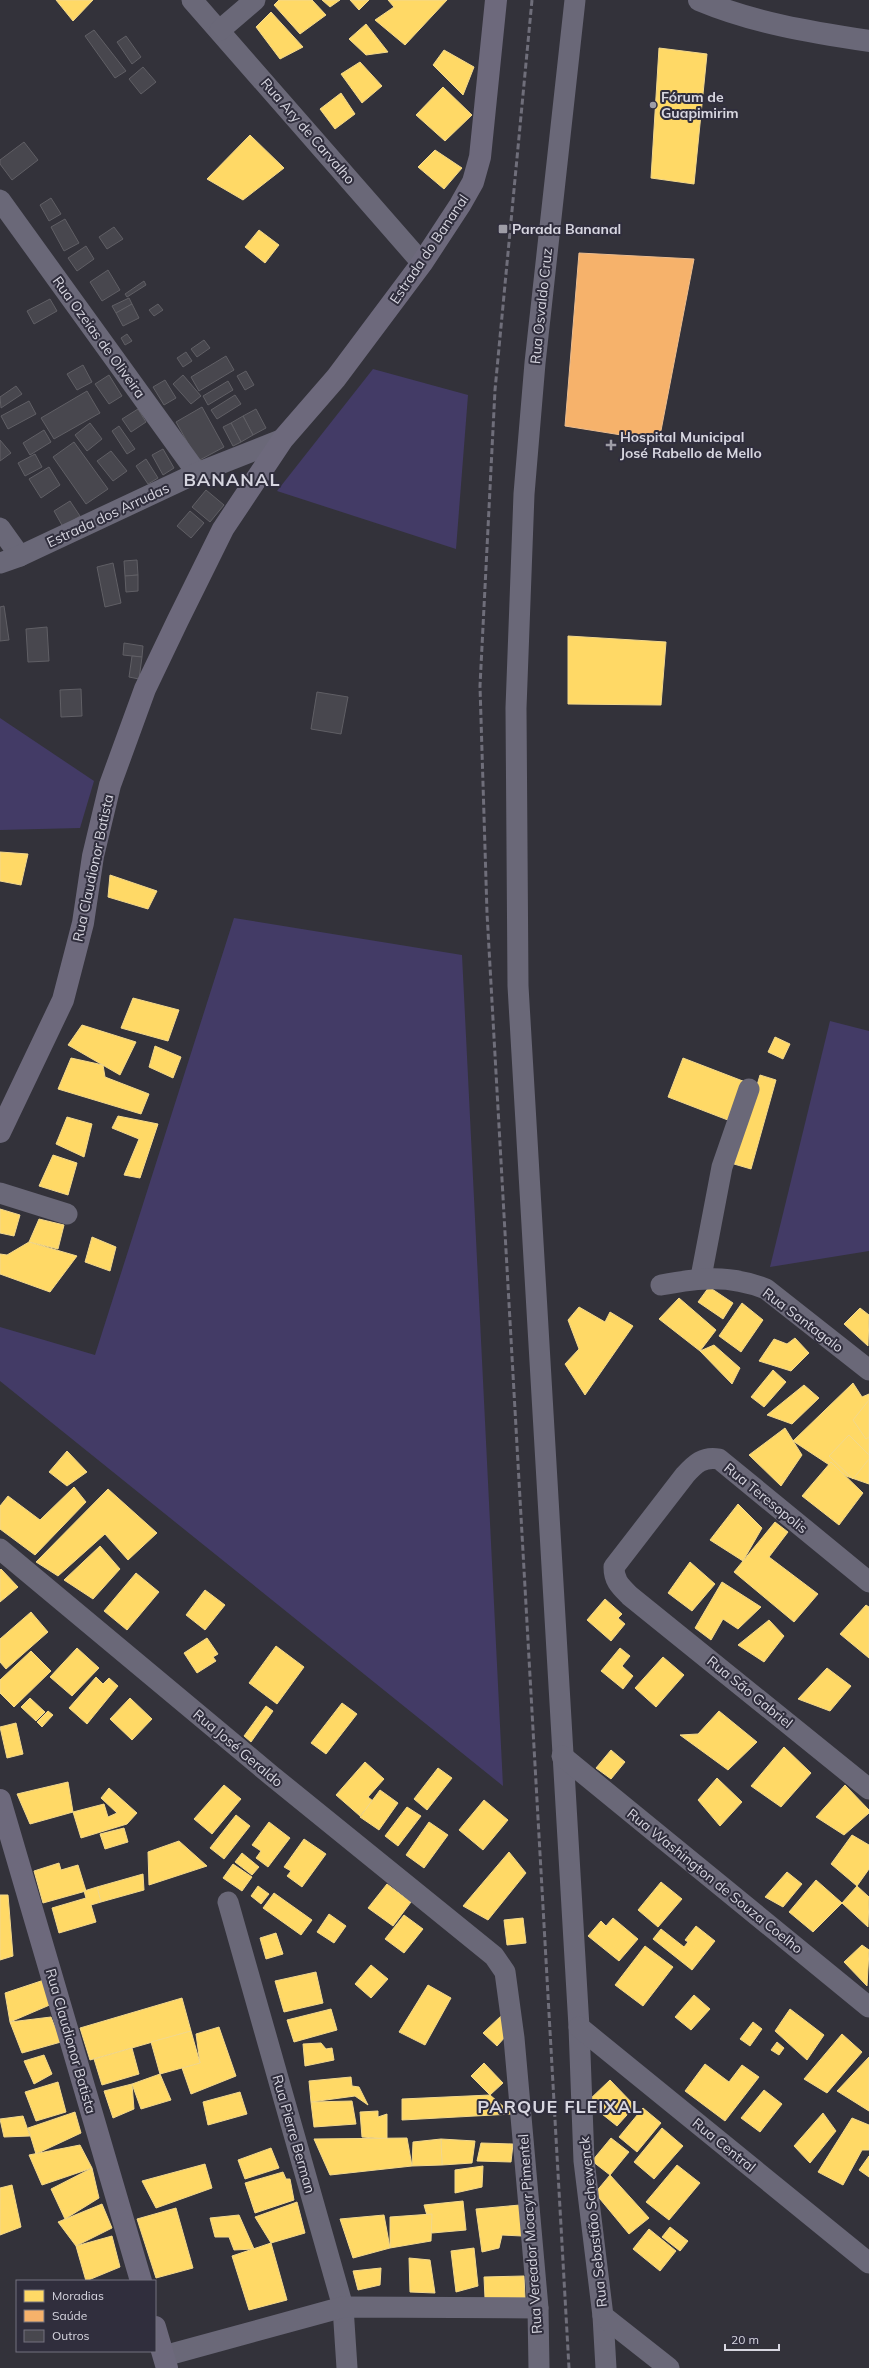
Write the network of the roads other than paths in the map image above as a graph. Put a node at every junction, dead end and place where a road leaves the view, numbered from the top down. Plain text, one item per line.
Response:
1 (192, 0) edge
2 (255, 0) edge
3 (496, 0) edge
4 (575, 0) edge
5 (700, 0) edge
6 (220, 30) junction
7 (869, 41) edge
8 (0, 200) edge
9 (422, 263) junction
10 (283, 439) junction
11 (197, 473) junction
12 (0, 528) edge
13 (20, 556) junction
14 (0, 563) edge
15 (749, 1089) dead end
16 (0, 1132) edge
17 (0, 1193) edge
18 (67, 1214) dead end
19 (701, 1277) junction
20 (661, 1285) dead end
21 (869, 1370) edge
22 (0, 1549) edge
23 (869, 1582) edge
24 (630, 1596) joint
25 (562, 1756) junction
26 (869, 1789) edge
27 (0, 1800) edge
28 (228, 1902) dead end
29 (480, 1942) joint
30 (869, 2007) edge
31 (578, 2027) junction
32 (869, 2264) edge
33 (141, 2280) edge
34 (343, 2307) junction
35 (538, 2308) junction
36 (603, 2316) junction
37 (156, 2330) edge
38 (165, 2362) edge
39 (347, 2368) edge
40 (539, 2368) edge
41 (606, 2368) edge
42 (669, 2368) edge

1 - 6 street, Rua Ary de Carvalho
2 - 6 street
3 - 9 main road, Estrada do Bananal
4 - 25 street, Rua Osvaldo Cruz
5 - 7 street
6 - 9 street, Rua Ary de Carvalho
8 - 11 street, Rua Ozeias de Oliveira
9 - 10 main road, Estrada do Bananal
10 - 11 street, Estrada dos Arrudas
10 - 16 main road, Rua Claudionor Batista
11 - 13 street, Estrada dos Arrudas
12 - 13 street
13 - 14 street, Estrada dos Arrudas
15 - 19 street
17 - 18 street
19 - 20 street, Rua Santagalo
19 - 21 street, Rua Santagalo
22 - 29 street, Rua José Geraldo
23 - 24 street, Rua Teresopolis
24 - 26 street, Rua São Gabriel
25 - 30 street, Rua Washington de Souza Coelho
25 - 31 street, Rua Sebastião Schewenck
27 - 33 main road, Rua Claudionor Batista
28 - 34 street, Rua Pierre Berman
29 - 35 street, Rua Vereador Moacyr Pimentel
31 - 32 street, Rua Central
31 - 36 street, Rua Sebastião Schewenck
34 - 35 street
34 - 38 street
34 - 39 street, Rua Pierre Berman
35 - 40 street, Rua Vereador Moacyr Pimentel
36 - 41 street, Rua Sebastião Schewenck
36 - 42 street
37 - 38 main road

